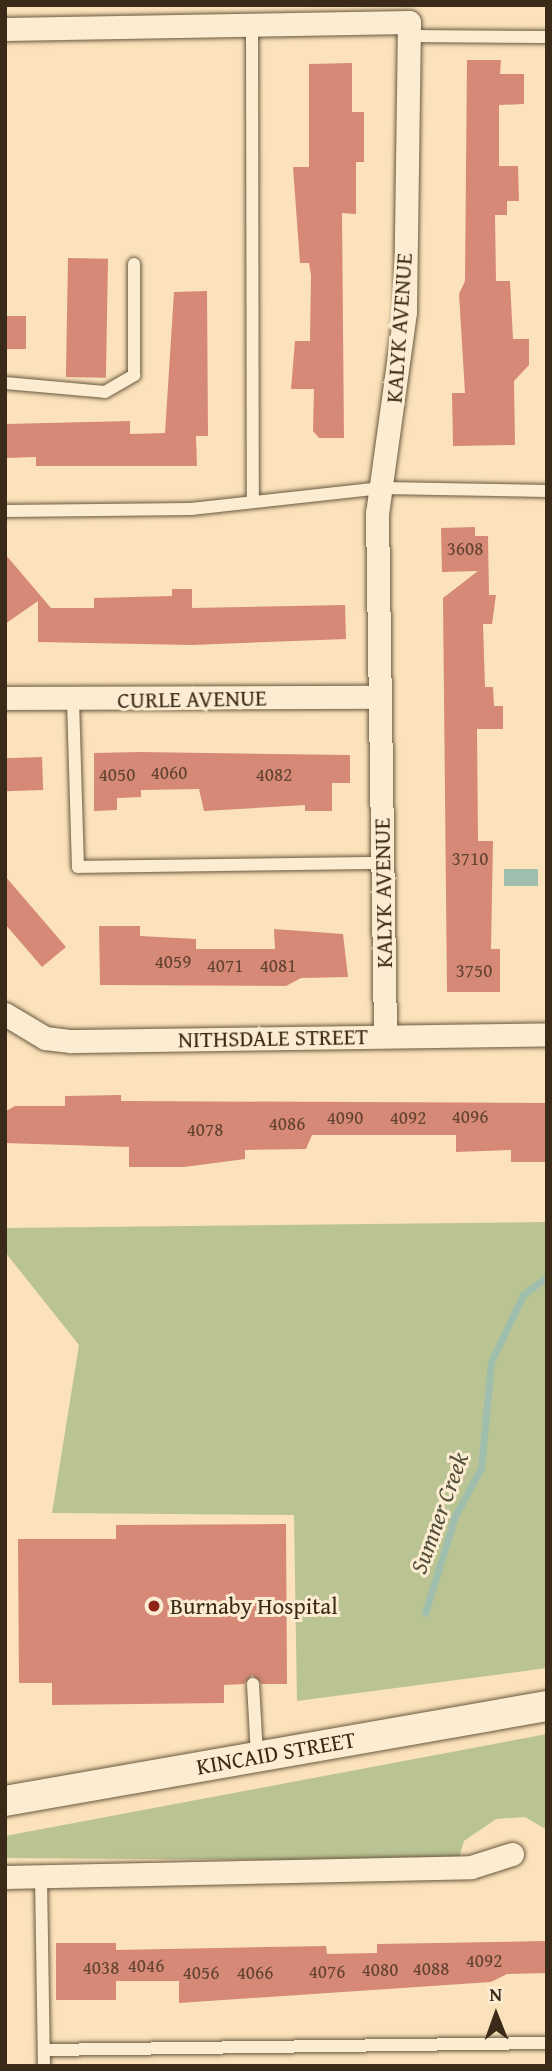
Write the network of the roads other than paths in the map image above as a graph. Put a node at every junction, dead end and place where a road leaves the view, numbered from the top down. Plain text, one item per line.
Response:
1 (252, 26) junction
2 (5, 29) edge
3 (409, 36) junction
4 (547, 37) edge
5 (134, 264) dead end
6 (5, 383) edge
7 (382, 488) junction
8 (547, 491) edge
9 (253, 500) junction
10 (5, 511) edge
11 (380, 697) junction
12 (5, 698) edge
13 (73, 700) junction
14 (382, 863) junction
15 (5, 1014) edge
16 (547, 1034) edge
17 (385, 1036) junction
18 (253, 1684) dead end
19 (547, 1706) edge
20 (257, 1756) junction
21 (5, 1801) edge
22 (512, 1854) dead end
23 (5, 1877) edge
24 (41, 1877) junction
25 (547, 2043) edge
26 (44, 2050) junction
27 (44, 2066) edge

1 - 2 street
1 - 3 street
1 - 9 lane
3 - 4 lane
3 - 7 street, KALYK AVENUE
5 - 6 lane
7 - 8 lane
7 - 9 lane
7 - 11 street, KALYK AVENUE
9 - 10 lane
11 - 13 street, CURLE AVENUE
11 - 14 street, KALYK AVENUE
12 - 13 street, CURLE AVENUE
13 - 14 lane
14 - 17 street, KALYK AVENUE
15 - 17 street, NITHSDALE STREET
16 - 17 street, NITHSDALE STREET
18 - 20 lane
19 - 20 street, KINCAID STREET
20 - 21 street, KINCAID STREET
22 - 24 street
23 - 24 street
24 - 26 lane
25 - 26 lane
26 - 27 lane

